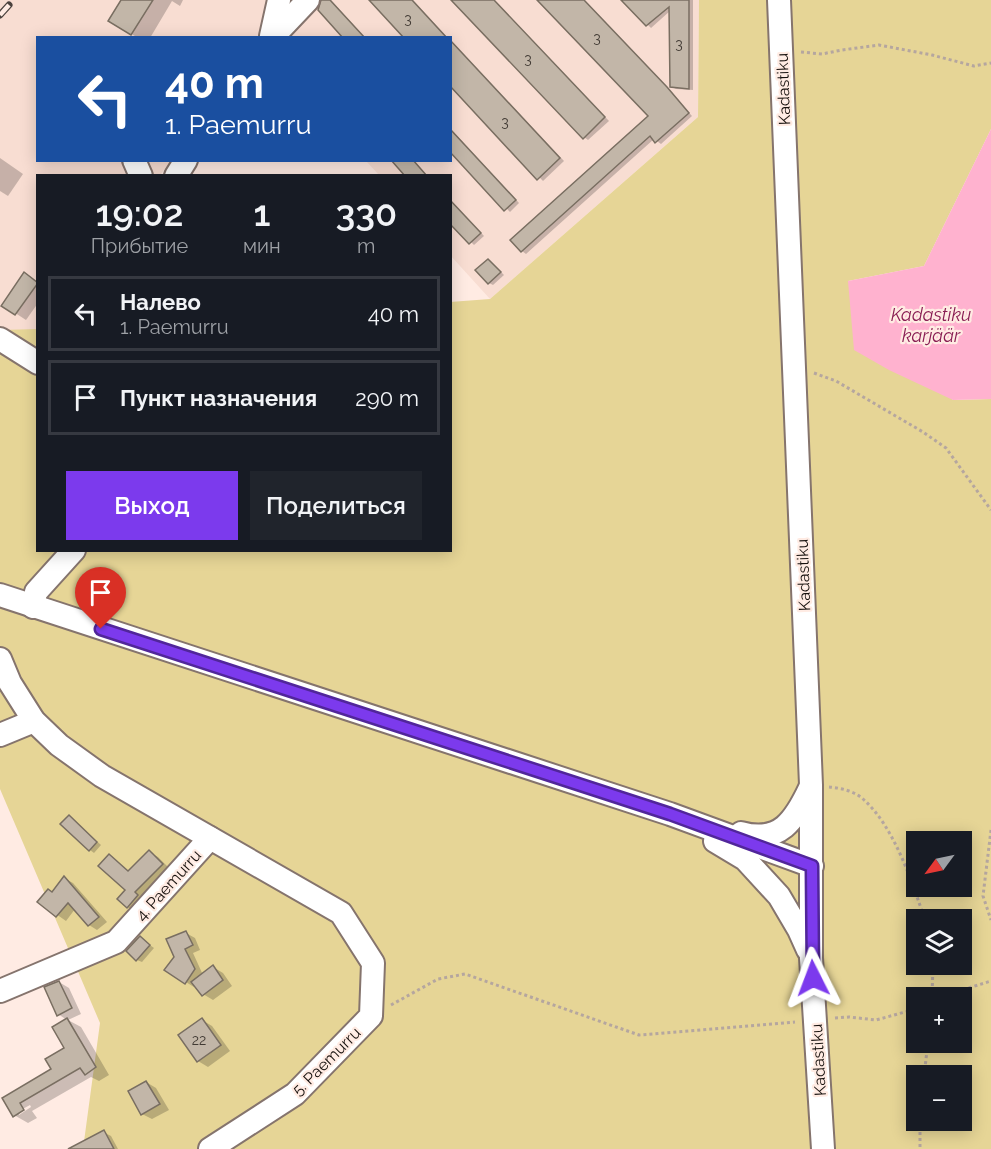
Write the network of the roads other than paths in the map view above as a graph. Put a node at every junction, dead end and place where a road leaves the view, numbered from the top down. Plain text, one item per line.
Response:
1 (279, 0) edge
2 (308, 0) edge
3 (779, 0) edge
4 (271, 36) edge
5 (273, 36) edge
6 (0, 339) edge
7 (36, 362) edge
8 (72, 552) edge
9 (2, 603) edge
10 (33, 607) junction
11 (0, 659) edge
12 (34, 721) junction
13 (0, 735) edge
14 (811, 785) junction
15 (670, 814) junction
16 (210, 838) junction
17 (812, 866) junction
18 (811, 958) junction
19 (0, 991) edge
20 (210, 1149) edge
21 (823, 1149) edge

1 - 4 street
2 - 5 street
3 - 14 street, Kadastiku
6 - 7 street
8 - 10 street
9 - 10 street
10 - 15 street
11 - 12 street, 4. Paemurru
12 - 13 street
12 - 16 street, 4. Paemurru
14 - 15 street
14 - 17 street, Kadastiku
15 - 17 street
15 - 18 street
16 - 19 street, 4. Paemurru
16 - 20 street, 5. Paemurru
17 - 18 street, Kadastiku
18 - 21 street, Kadastiku

